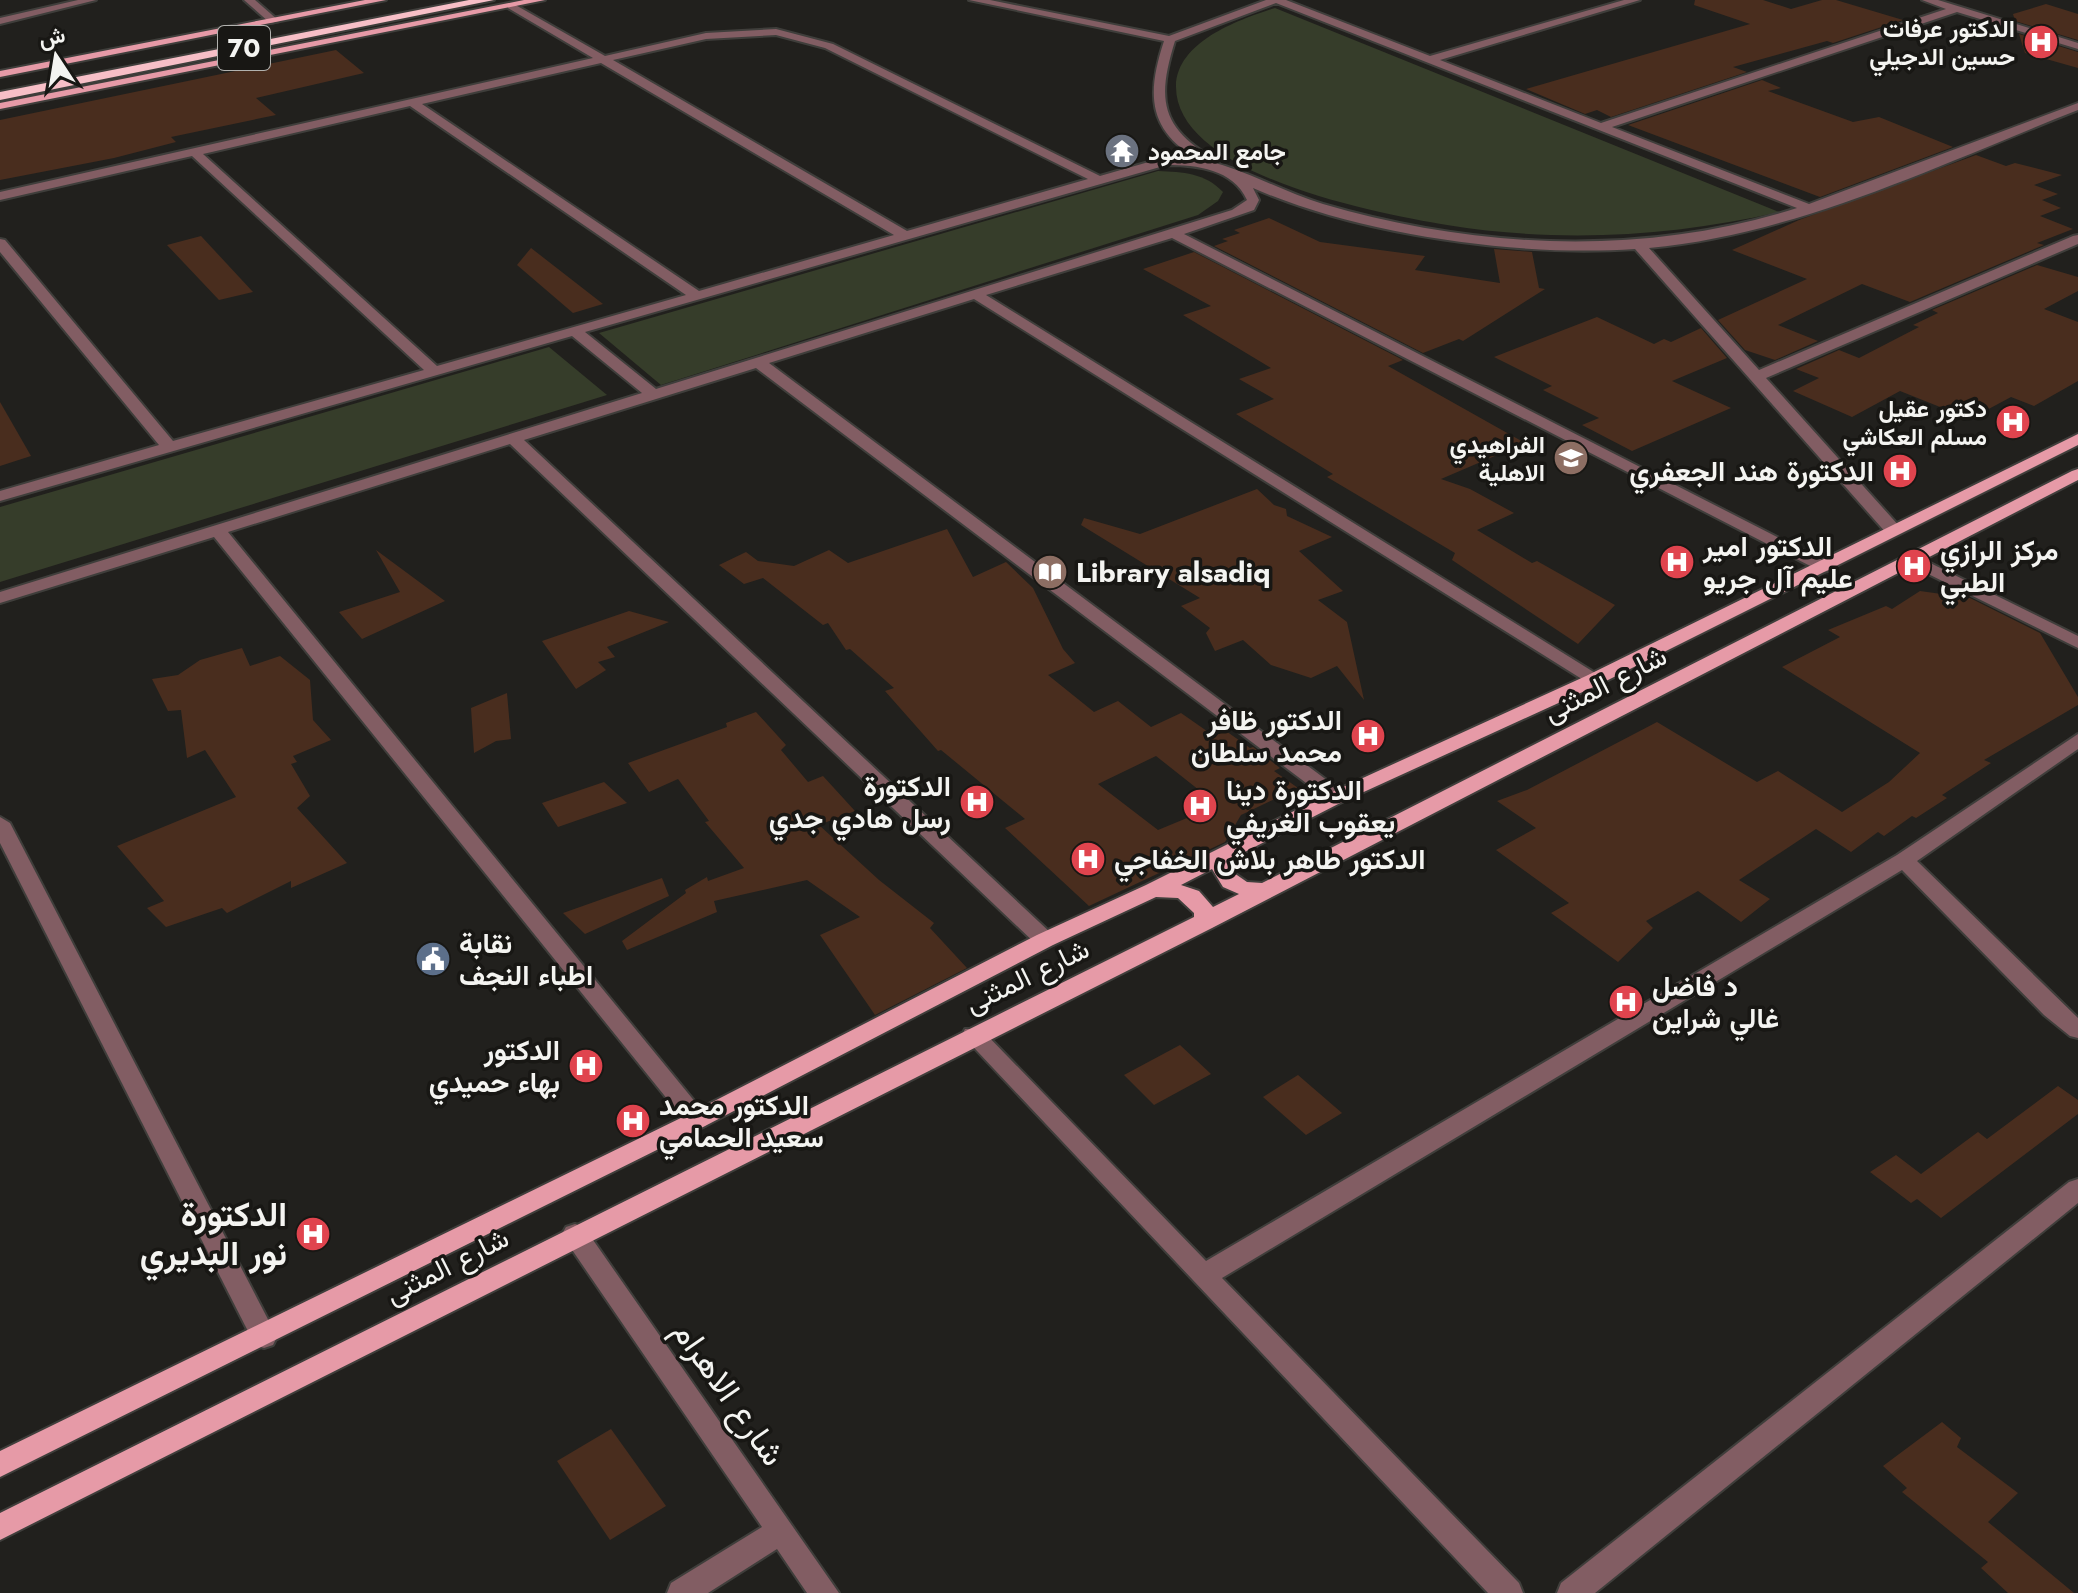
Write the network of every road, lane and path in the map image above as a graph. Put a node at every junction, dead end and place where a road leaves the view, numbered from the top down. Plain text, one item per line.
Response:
1 (91, 0) edge
2 (249, 0) edge
3 (381, 0) edge
4 (433, 0) edge
5 (488, 0) edge
6 (540, 0) edge
7 (974, 0) edge
8 (1277, 0) edge
9 (1635, 0) edge
10 (1927, 0) edge
11 (76, 2) edge
12 (1960, 5) edge
13 (512, 6) junction
14 (0, 21) edge
15 (274, 21) junction
16 (2078, 34) edge
17 (1170, 39) junction
18 (2078, 46) edge
19 (1428, 60) junction
20 (603, 61) junction
21 (0, 74) edge
22 (0, 85) edge
23 (0, 96) edge
24 (413, 103) junction
25 (0, 106) edge
26 (2078, 106) edge
27 (1598, 128) junction
28 (194, 152) junction
29 (1231, 173) junction
30 (1099, 180) junction
31 (0, 196) edge
32 (1808, 208) junction
33 (1173, 233) junction
34 (905, 236) junction
35 (2078, 239) edge
36 (0, 243) edge
37 (1639, 245) junction
38 (976, 295) junction
39 (697, 296) junction
40 (575, 331) junction
41 (759, 363) junction
42 (434, 371) junction
43 (1755, 377) junction
44 (654, 395) junction
45 (514, 439) junction
46 (2078, 439) edge
47 (169, 447) junction
48 (2078, 474) edge
49 (1990, 484) junction
50 (0, 496) edge
51 (2028, 500) junction
52 (1954, 501) junction
53 (1993, 519) junction
54 (218, 531) junction
55 (1894, 531) junction
56 (1914, 560) junction
57 (1822, 567) junction
58 (0, 598) edge
59 (2078, 643) edge
60 (1593, 680) junction
61 (2078, 740) edge
62 (1337, 797) junction
63 (0, 823) edge
64 (1229, 852) junction
65 (1904, 860) junction
66 (1273, 888) junction
67 (1153, 890) junction
68 (1204, 923) junction
69 (1045, 940) junction
70 (2078, 1030) edge
71 (973, 1035) junction
72 (697, 1120) junction
73 (2078, 1189) edge
74 (575, 1234) junction
75 (1203, 1276) junction
76 (264, 1337) junction
77 (0, 1465) edge
78 (0, 1527) edge
79 (781, 1531) junction
80 (682, 1593) edge
81 (824, 1593) edge
82 (1508, 1593) edge
83 (1572, 1593) edge

1 - 11 street
2 - 15 street
3 - 15 main road
4 - 22 highway, 70
5 - 23 highway, 70
6 - 13 main road
7 - 17 street
8 - 17 street
8 - 19 street
9 - 19 street
10 - 12 street
11 - 14 street
12 - 16 street
12 - 18 street
12 - 27 street
13 - 20 street
13 - 25 main road
15 - 21 main road
17 - 29 street
19 - 27 street
20 - 24 street
20 - 30 street
20 - 34 street
24 - 28 street
24 - 39 street
26 - 32 street
27 - 32 street
28 - 31 street
28 - 42 street
29 - 30 street
29 - 33 street
29 - 37 street
30 - 34 street
32 - 37 street
33 - 38 street
33 - 57 street
34 - 39 street
35 - 43 street
36 - 47 street
37 - 43 street
38 - 41 street
38 - 60 street
39 - 40 street
40 - 42 street
40 - 44 street
41 - 44 street
41 - 62 street
42 - 47 street
43 - 55 street
44 - 45 street
45 - 54 street
45 - 69 street
46 - 49 main road, شارع المثنى
47 - 50 street
48 - 51 main road, شارع المثنى
49 - 51 main road
49 - 52 main road, شارع المثنى
51 - 53 main road, شارع المثنى
52 - 53 main road
52 - 55 main road, شارع المثنى
53 - 56 main road, شارع المثنى
54 - 58 street
54 - 72 street
55 - 57 main road, شارع المثنى
56 - 59 street
56 - 66 main road, شارع المثنى
57 - 60 main road, شارع المثنى
60 - 62 main road, شارع المثنى
61 - 65 street
62 - 64 main road, شارع المثنى
63 - 76 street
64 - 66 main road
64 - 67 main road, شارع المثنى
65 - 70 street
65 - 75 street
66 - 68 main road, شارع المثنى
67 - 68 main road
67 - 69 main road, شارع المثنى
68 - 71 main road, شارع المثنى
69 - 72 main road, شارع المثنى
71 - 74 main road, شارع المثنى
71 - 75 street
72 - 76 main road, شارع المثنى
73 - 83 street
74 - 78 main road, شارع المثنى
74 - 79 street, شارع الاهرام
75 - 82 street
76 - 77 main road, شارع المثنى
79 - 80 street
79 - 81 street, شارع الاهرام

